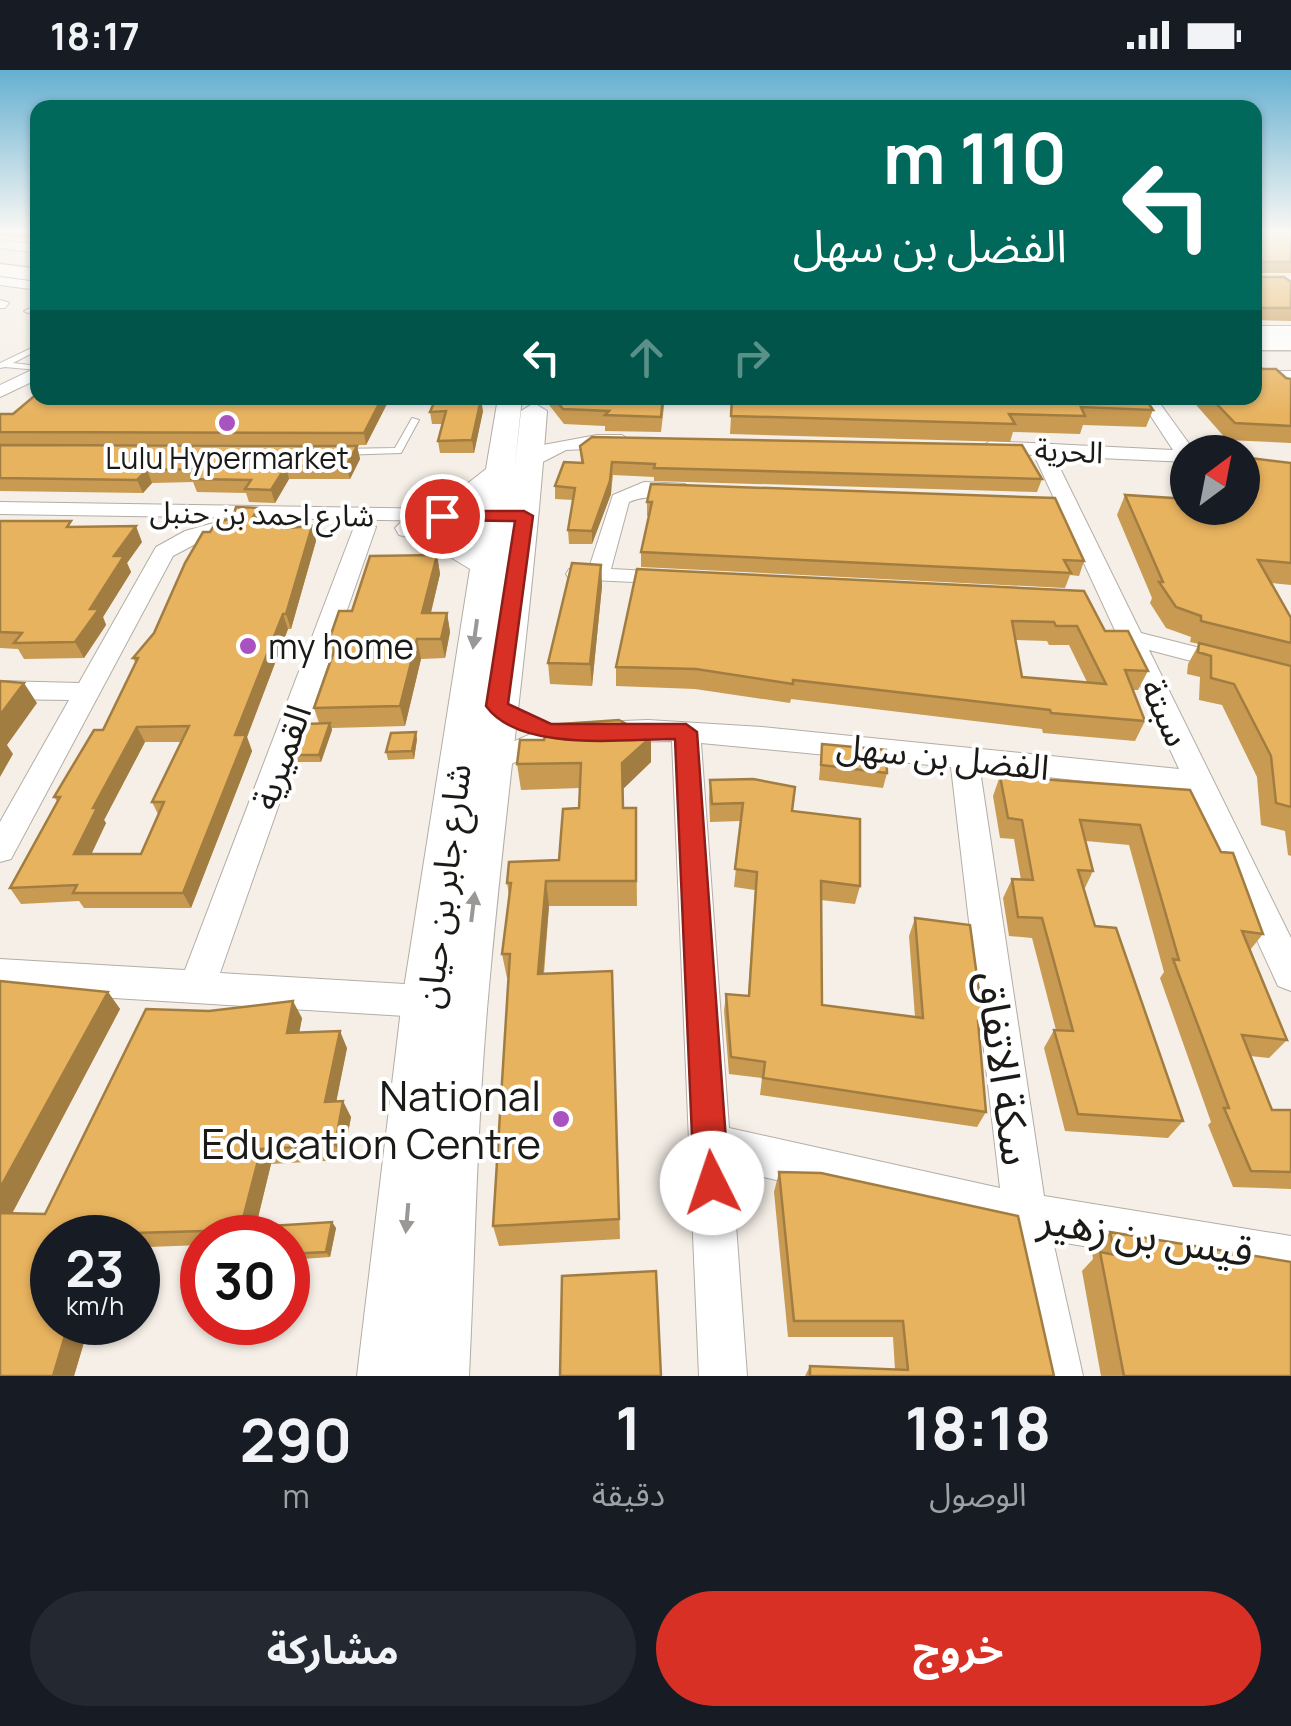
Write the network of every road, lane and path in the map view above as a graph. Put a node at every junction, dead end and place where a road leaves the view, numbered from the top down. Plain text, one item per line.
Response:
1 (1262, 331) edge
2 (1291, 331) edge
3 (1262, 343) edge
4 (1291, 344) edge
5 (30, 351) edge
6 (1262, 362) edge
7 (1291, 362) edge
8 (2, 364) edge
9 (30, 369) edge
10 (30, 375) edge
11 (1262, 376) edge
12 (1291, 376) edge
13 (0, 392) edge
14 (509, 405) edge
15 (1153, 405) edge
16 (534, 409) edge
17 (415, 420) dead end
18 (1173, 435) edge
19 (592, 440) junction
20 (648, 441) edge
21 (966, 447) edge
22 (1040, 448) junction
23 (332, 452) edge
24 (1170, 455) edge
25 (529, 463) junction
26 (500, 472) junction
27 (705, 490) edge
28 (0, 508) edge
29 (0, 521) edge
30 (412, 522) junction
31 (508, 522) junction
32 (147, 525) junction
33 (228, 525) junction
34 (365, 527) junction
35 (164, 552) junction
36 (485, 564) junction
37 (698, 580) edge
38 (1131, 638) junction
39 (1291, 680) edge
40 (0, 690) edge
41 (89, 692) junction
42 (497, 706) junction
43 (686, 732) junction
44 (572, 733) junction
45 (964, 758) junction
46 (489, 764) junction
47 (1199, 782) junction
48 (0, 850) edge
49 (1277, 918) edge
50 (0, 975) edge
51 (1291, 975) edge
52 (197, 987) junction
53 (444, 1002) junction
54 (709, 1144) junction
55 (1025, 1215) junction
56 (1291, 1258) edge
57 (392, 1376) edge
58 (434, 1376) edge
59 (723, 1376) edge
60 (1059, 1376) edge

1 - 2 street
3 - 4 main road
5 - 8 lane
6 - 7 main road
8 - 9 lane
10 - 13 street
11 - 12 street
14 - 26 street, شارع جابر بن حيان
15 - 18 street, الحرية
16 - 19 street
16 - 25 street, شارع جابر بن حيان
17 - 23 lane
19 - 20 street
19 - 25 street
21 - 22 street, الحرية
22 - 24 street, الحرية
22 - 38 street, سبتة
25 - 31 street, شارع جابر بن حيان
26 - 30 street
26 - 31 street, شارع جابر بن حيان
27 - 37 street
28 - 30 street, شارع احمد بن حنبل
29 - 32 street, شارع احمد بن حنبل
30 - 31 street, شارع احمد بن حنبل
30 - 34 street, شارع احمد بن حنبل
30 - 36 street
31 - 36 street, شارع جابر بن حيان
31 - 42 street, شارع جابر بن حيان
32 - 33 street, شارع احمد بن حنبل
32 - 35 street
33 - 34 street, شارع احمد بن حنبل
33 - 35 street
34 - 52 street, القميرية
35 - 41 street
36 -> 53 street, شارع جابر بن حيان
38 - 39 street
38 - 47 street, سبتة
40 - 41 street
41 - 48 street
42 - 44 street, الفضل بن سهل
42 - 46 street, شارع جابر بن حيان
43 - 44 street, الفضل بن سهل
43 - 45 street, الفضل بن سهل
43 - 54 street
44 - 46 street, الفضل بن سهل
45 - 47 street, الفضل بن سهل
45 - 55 street, سكة الاتفاق
53 -> 46 street, شارع جابر بن حيان
47 - 49 street, سبتة
49 - 51 street, سبتة
50 - 52 street
52 - 53 street
53 -> 57 street, شارع جابر بن حيان
53 - 58 street, شارع جابر بن حيان
54 - 55 street, قيس بن زهير
54 - 59 street
55 - 56 street, قيس بن زهير
55 - 60 street, سكة الاتفاق

